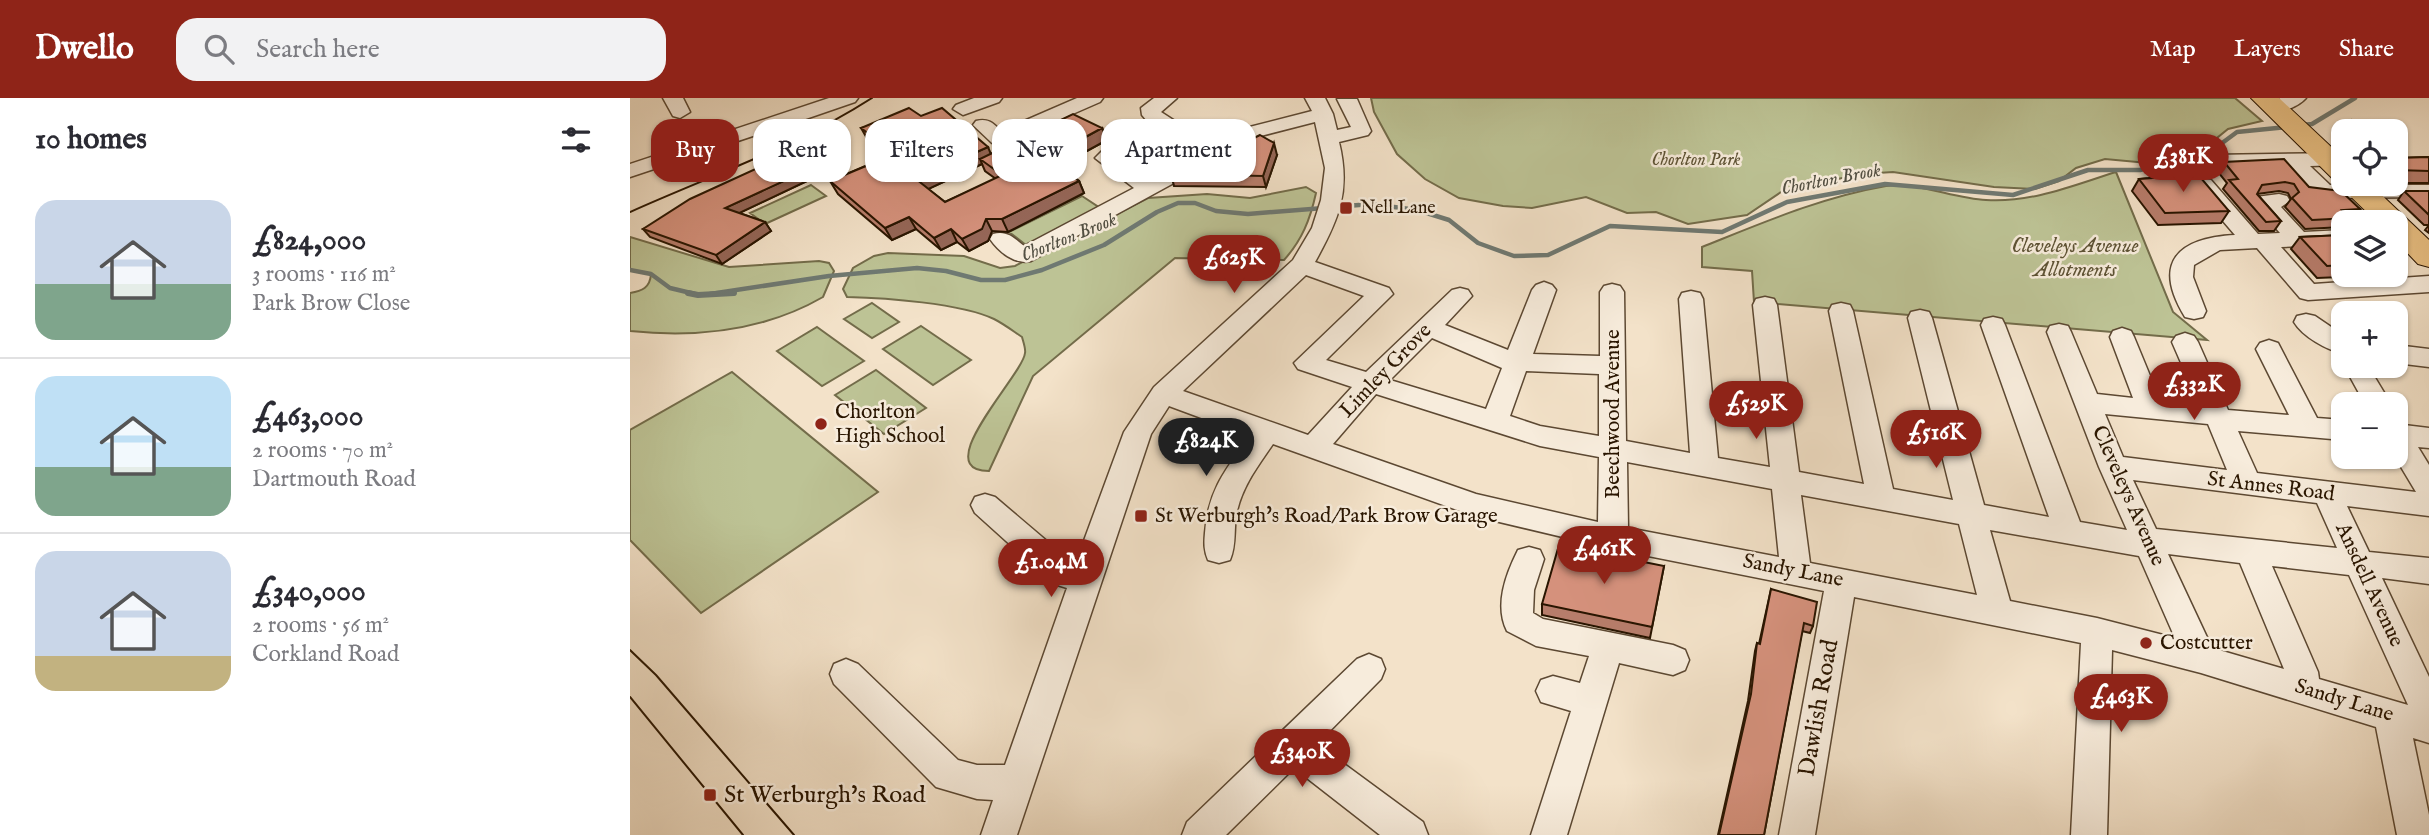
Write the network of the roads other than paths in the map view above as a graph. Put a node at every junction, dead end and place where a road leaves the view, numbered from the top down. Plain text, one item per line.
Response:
1 (803, 98) edge
2 (848, 98) edge
3 (992, 98) edge
4 (1046, 98) edge
5 (1093, 98) edge
6 (1167, 98) edge
7 (1347, 99) edge
8 (2279, 104) edge
9 (1319, 106) edge
10 (963, 109) dead end
11 (1065, 111) junction
12 (789, 119) edge
13 (1159, 119) edge
14 (983, 125) dead end
15 (1256, 130) edge
16 (753, 131) edge
17 (1329, 138) junction
18 (630, 154) edge
19 (2212, 161) dead end
20 (2293, 161) junction
21 (2331, 162) edge
22 (630, 171) edge
23 (2331, 174) edge
24 (2198, 179) edge
25 (1140, 182) edge
26 (1160, 182) edge
27 (1149, 188) junction
28 (2408, 188) edge
29 (2331, 189) edge
30 (2429, 191) edge
31 (2365, 196) edge
32 (2279, 201) dead end
33 (2378, 210) edge
34 (2331, 238) edge
35 (1001, 239) dead end
36 (2298, 239) junction
37 (2408, 239) edge
38 (2257, 241) junction
39 (2331, 248) edge
40 (2429, 257) edge
41 (1302, 265) junction
42 (2331, 285) edge
43 (2350, 287) edge
44 (1544, 290) dead end
45 (1612, 292) dead end
46 (1460, 296) dead end
47 (1691, 299) dead end
48 (1765, 305) dead end
49 (2194, 311) dead end
50 (1841, 312) dead end
51 (1920, 318) dead end
52 (2306, 322) dead end
53 (1993, 325) dead end
54 (1429, 327) junction
55 (2059, 331) dead end
56 (2122, 337) dead end
57 (2331, 339) edge
58 (2185, 342) dead end
59 (2269, 349) dead end
60 (2408, 355) edge
61 (2429, 358) edge
62 (1517, 363) junction
63 (1612, 365) junction
64 (1370, 384) junction
65 (1163, 394) junction
66 (2087, 403) junction
67 (2150, 408) junction
68 (2218, 417) junction
69 (1494, 422) junction
70 (2308, 427) junction
71 (2331, 429) edge
72 (1268, 431) junction
73 (2408, 436) edge
74 (2429, 438) edge
75 (1314, 447) junction
76 (1613, 449) junction
77 (2408, 455) edge
78 (1705, 466) junction
79 (2113, 467) junction
80 (1785, 481) junction
81 (2247, 483) junction
82 (2429, 490) edge
83 (2327, 494) junction
84 (1881, 498) junction
85 (985, 505) dead end
86 (2429, 505) edge
87 (1974, 515) junction
88 (2069, 533) junction
89 (1613, 537) junction
90 (2148, 542) junction
91 (1219, 551) dead end
92 (2250, 552) junction
93 (1529, 559) dead end
94 (2360, 564) junction
95 (1796, 571) junction
96 (2429, 571) edge
97 (1085, 580) junction
98 (1841, 580) junction
99 (1997, 611) junction
100 (2097, 632) junction
101 (1605, 656) junction
102 (2201, 659) junction
103 (1673, 660) dead end
104 (1369, 669) dead end
105 (846, 674) dead end
106 (2302, 689) junction
107 (1553, 691) dead end
108 (1592, 702) junction
109 (2429, 713) edge
110 (2391, 715) junction
111 (2429, 727) edge
112 (1293, 746) junction
113 (1018, 783) junction
114 (999, 835) edge
115 (1200, 835) edge
116 (1410, 835) edge
117 (1549, 835) edge
118 (1797, 835) edge
119 (2090, 835) edge
120 (2416, 835) edge

1 - 18 street
2 - 12 street
3 - 10 street
4 - 11 street
5 - 11 street
6 - 13 street
7 - 17 street
8 - 21 main road
9 - 15 street
9 - 17 street
11 - 14 street
16 - 22 street
17 - 41 street
19 - 20 street
20 - 23 street
20 - 29 street
24 - 38 street
25 - 27 street
26 - 27 street
27 - 35 street
28 - 30 street
31 - 33 main road
32 - 36 street
34 - 36 street
36 - 38 street
37 - 40 main road
38 - 43 street
38 - 49 street
39 - 42 street
41 - 64 street
41 - 65 street
44 - 62 street
45 - 63 street, Beechwood Avenue
46 - 54 street, Limley Grove
47 - 78 street
48 - 80 street
50 - 84 street
51 - 87 street
52 - 57 street
53 - 88 street
54 - 62 street
54 - 64 street, Limley Grove
55 - 66 street, Cleveleys Avenue
56 - 67 street
58 - 68 street
59 - 70 street
60 - 61 street
62 - 63 street
62 - 69 street
63 - 76 street, Beechwood Avenue
64 - 69 street
64 - 75 street, Limley Grove
65 - 72 street, Sandy Lane
65 - 97 street
66 - 67 street
66 - 79 street, Cleveleys Avenue
67 - 68 street
68 - 70 street
68 - 81 street
69 - 76 street
70 - 71 street
72 - 75 street, Sandy Lane
72 - 91 street
73 - 74 street
75 - 89 street, Sandy Lane
76 - 78 street
76 - 89 street, Beechwood Avenue
77 - 82 street
78 - 80 street
79 - 81 street, St Annes Road
79 - 90 street, Cleveleys Avenue
80 - 84 street
80 - 95 street
81 - 83 street, St Annes Road
83 - 86 street, St Annes Road
83 - 94 street, Ansdell Avenue
84 - 87 street
85 - 97 street
87 - 88 street
87 - 99 street
88 - 90 street
89 - 95 street, Sandy Lane
90 - 92 street
90 - 102 street, Cleveleys Avenue
92 - 94 street
92 - 106 street
93 - 101 street
94 - 96 street
94 - 109 street, Ansdell Avenue
95 - 98 street, Sandy Lane
97 - 113 street
98 - 99 street, Sandy Lane
98 - 118 street, Dawlish Road
99 - 100 street, Sandy Lane
100 - 102 street, Sandy Lane
100 - 119 street
101 - 103 street
101 - 108 street
102 - 106 street, Sandy Lane
104 - 112 street
105 - 113 street
106 - 110 street, Sandy Lane
107 - 108 street
108 - 117 street
110 - 111 street, Sandy Lane
110 - 120 street
112 - 115 street
112 - 116 street
113 - 114 street

